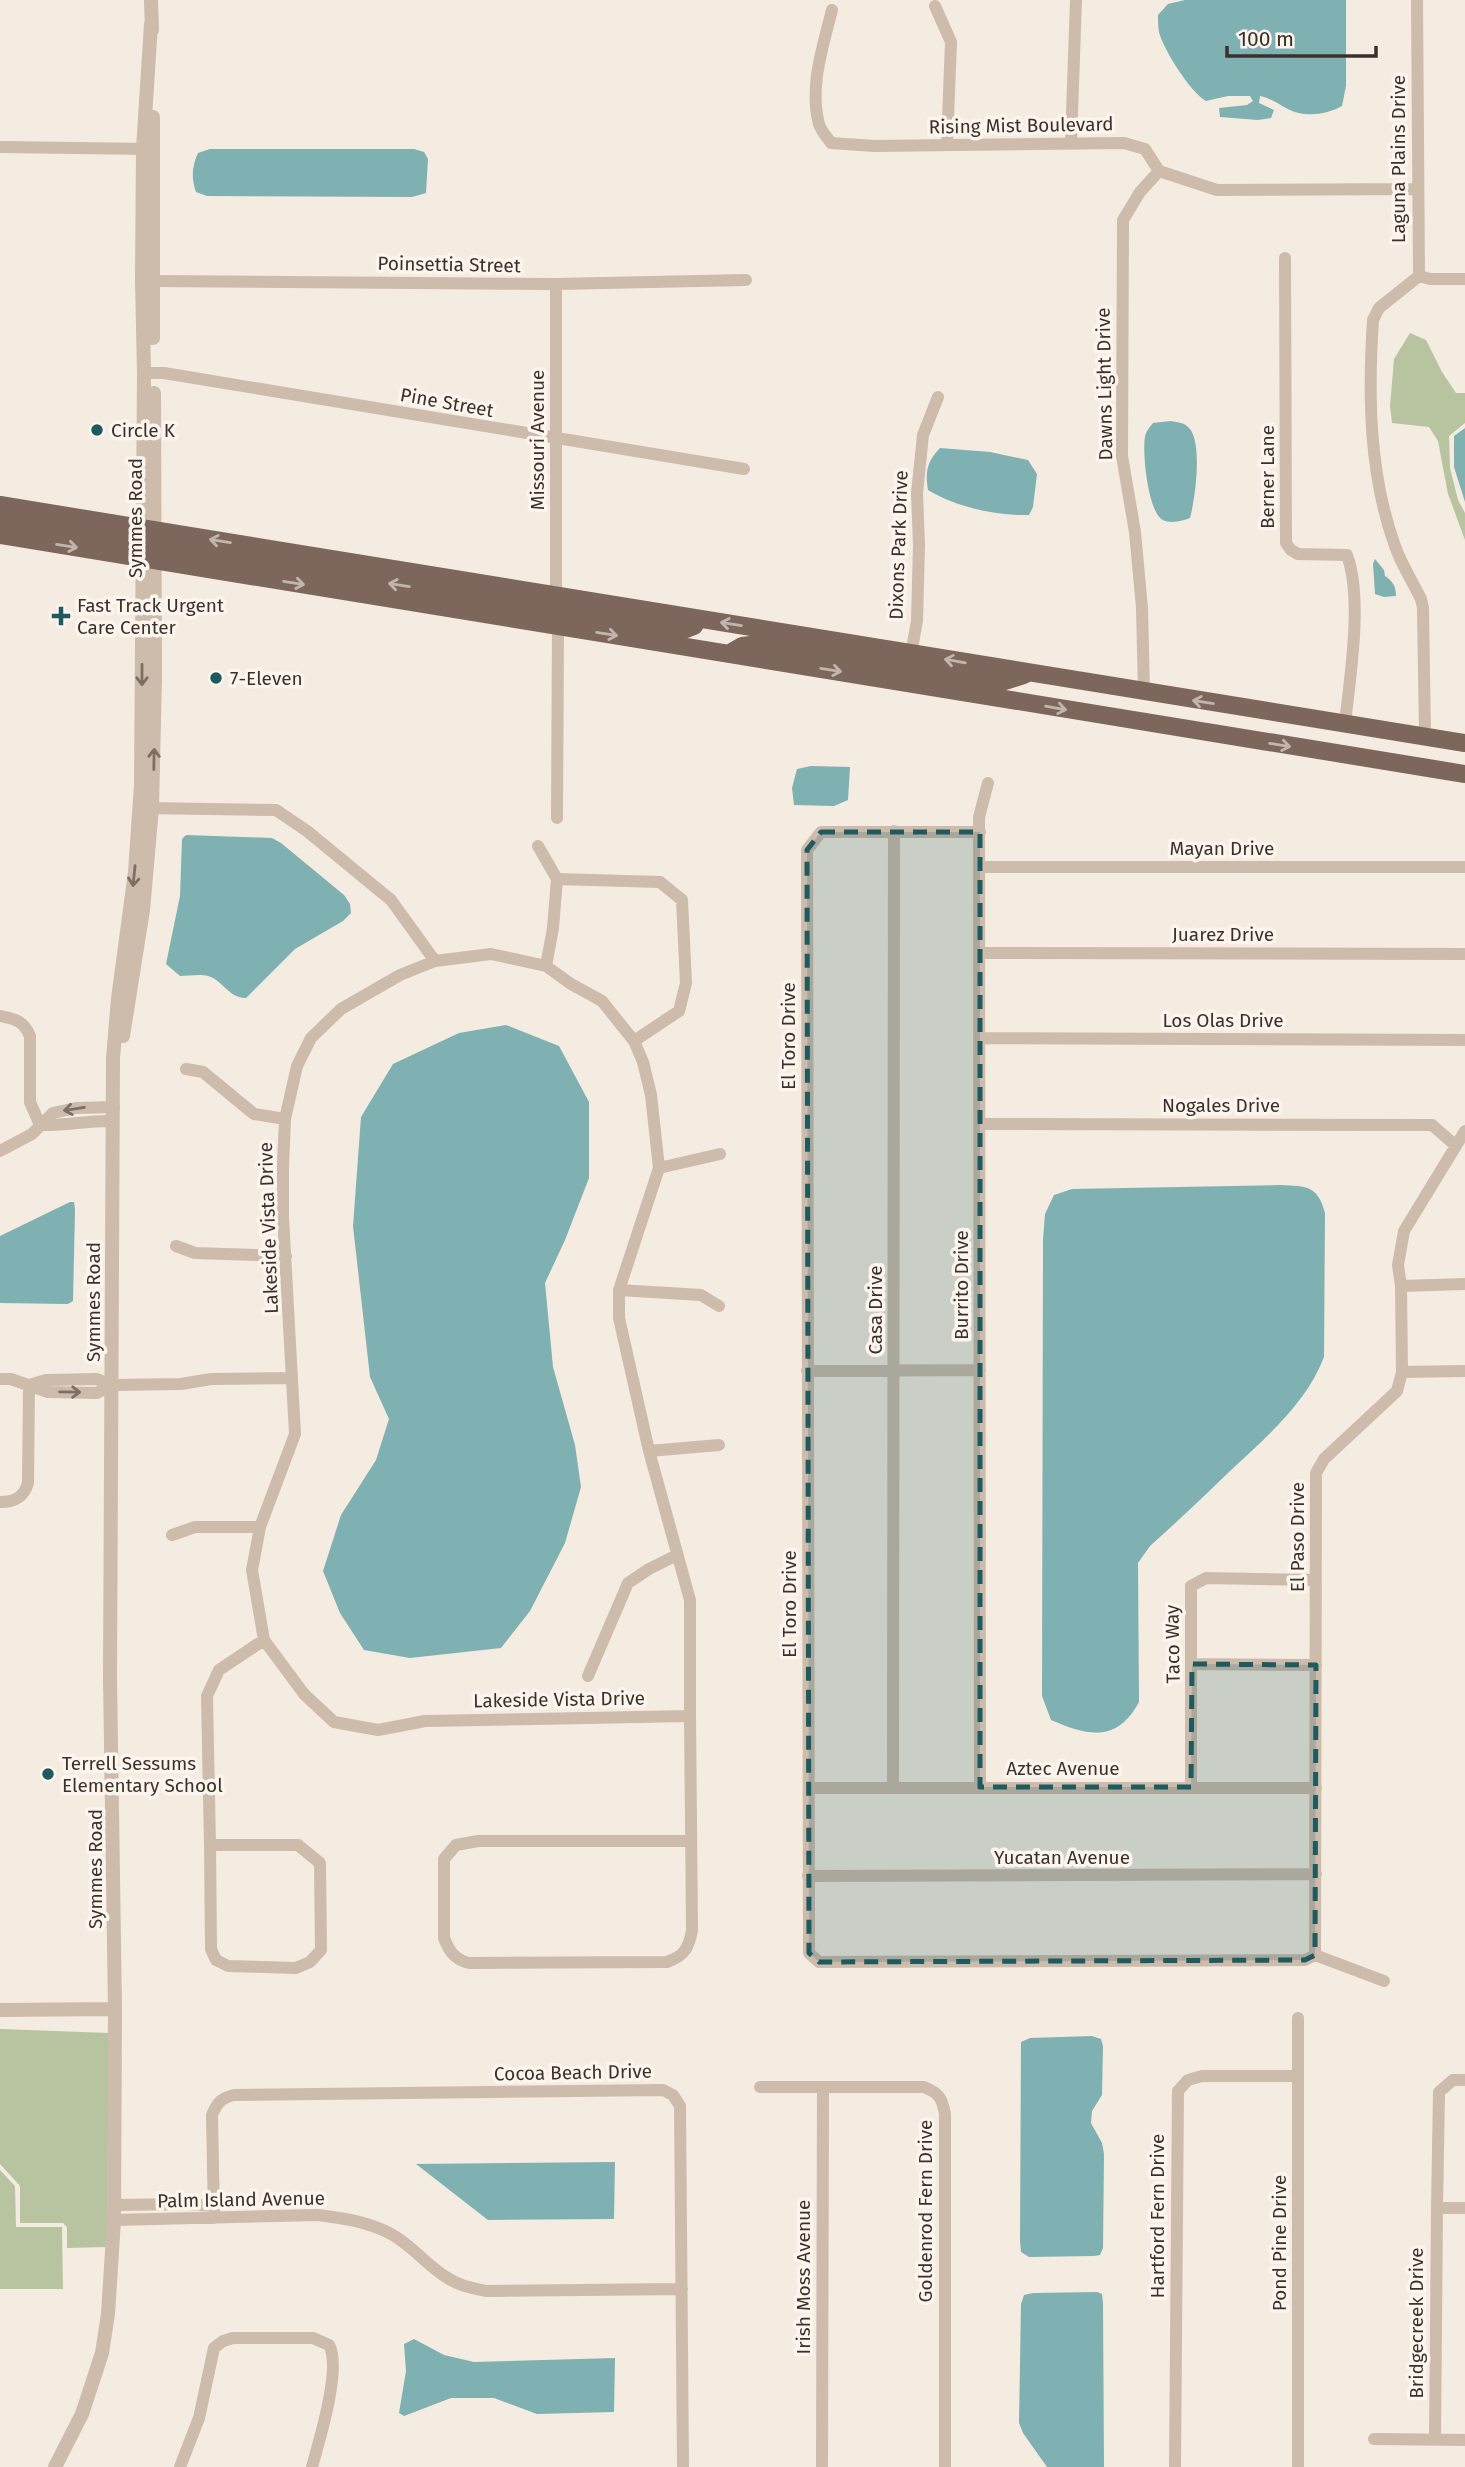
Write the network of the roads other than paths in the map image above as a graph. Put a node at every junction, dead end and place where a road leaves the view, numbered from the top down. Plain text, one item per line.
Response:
1 (151, 0) edge
2 (1076, 0) edge
3 (1417, 0) edge
4 (935, 6) dead end
5 (832, 10) dead end
6 (1071, 142) junction
7 (947, 144) junction
8 (0, 147) edge
9 (148, 149) junction
10 (1159, 171) junction
11 (1417, 189) junction
12 (1285, 258) dead end
13 (1419, 276) junction
14 (1465, 279) edge
15 (152, 281) junction
16 (746, 281) dead end
17 (556, 284) junction
18 (149, 373) junction
19 (938, 397) dead end
20 (556, 440) junction
21 (744, 470) dead end
22 (0, 505) edge
23 (0, 518) edge
24 (0, 535) edge
25 (148, 544) junction
26 (556, 596) junction
27 (467, 611) junction
28 (698, 618) junction
29 (558, 626) junction
30 (730, 654) junction
31 (911, 654) junction
32 (1027, 674) junction
33 (1144, 692) junction
34 (1345, 724) junction
35 (1425, 736) junction
36 (1465, 743) edge
37 (1465, 774) edge
38 (988, 783) dead end
39 (146, 808) junction
40 (557, 818) dead end
41 (894, 831) junction
42 (980, 832) junction
43 (538, 846) dead end
44 (980, 867) junction
45 (1465, 867) edge
46 (557, 879) junction
47 (980, 953) junction
48 (1465, 954) edge
49 (435, 961) junction
50 (546, 966) junction
51 (0, 1016) edge
52 (980, 1038) junction
53 (1465, 1040) edge
54 (634, 1041) junction
55 (186, 1069) dead end
56 (114, 1107) junction
57 (285, 1119) junction
58 (980, 1124) junction
59 (40, 1125) junction
60 (1465, 1131) edge
61 (1455, 1145) junction
62 (0, 1151) edge
63 (720, 1154) dead end
64 (659, 1168) junction
65 (176, 1246) dead end
66 (286, 1256) junction
67 (1465, 1284) edge
68 (1401, 1286) junction
69 (619, 1290) junction
70 (719, 1306) dead end
71 (980, 1370) junction
72 (807, 1371) junction
73 (894, 1371) junction
74 (1465, 1371) edge
75 (1402, 1372) junction
76 (292, 1378) junction
77 (0, 1379) edge
78 (29, 1385) junction
79 (111, 1385) junction
80 (719, 1445) dead end
81 (649, 1451) junction
82 (0, 1502) edge
83 (260, 1527) junction
84 (172, 1535) dead end
85 (677, 1555) junction
86 (1316, 1580) junction
87 (264, 1640) junction
88 (1192, 1664) junction
89 (1316, 1665) junction
90 (589, 1676) dead end
91 (690, 1716) junction
92 (980, 1787) junction
93 (1191, 1787) junction
94 (810, 1788) junction
95 (894, 1788) junction
96 (1316, 1788) junction
97 (691, 1840) junction
98 (209, 1845) junction
99 (1316, 1874) junction
100 (808, 1876) junction
101 (1315, 1955) junction
102 (1384, 1981) dead end
103 (0, 2010) edge
104 (115, 2010) junction
105 (1298, 2018) dead end
106 (1298, 2076) junction
107 (1465, 2080) edge
108 (760, 2087) dead end
109 (823, 2087) junction
110 (176, 2204) junction
111 (115, 2205) junction
112 (1437, 2208) junction
113 (1465, 2208) edge
114 (214, 2212) junction
115 (176, 2218) junction
116 (114, 2220) junction
117 (682, 2289) junction
118 (1374, 2439) dead end
119 (1435, 2439) junction
120 (1465, 2440) edge
121 (61, 2465) edge
122 (180, 2467) edge
123 (312, 2467) edge
124 (683, 2467) edge
125 (822, 2467) edge
126 (945, 2467) edge
127 (1175, 2467) edge
128 (1298, 2467) edge

1 - 9 street, Symmes Road
2 - 6 street
3 - 11 street, Laguna Plains Drive
4 - 7 street
5 - 7 street, Rising Mist Boulevard
6 - 7 street, Rising Mist Boulevard
6 - 10 street, Rising Mist Boulevard
8 - 9 street
9 - 15 street, Symmes Road
9 - 18 street, Symmes Road
10 - 11 street, Rising Mist Boulevard
10 - 33 street, Dawns Light Drive
11 - 13 street, Laguna Plains Drive
12 - 34 street, Berner Lane
13 - 14 street
13 - 35 street
15 - 17 street, Poinsettia Street
15 - 18 street, Symmes Road
16 - 17 street, Poinsettia Street
17 - 20 street, Missouri Avenue
18 - 20 street, Pine Street
18 - 25 street, Symmes Road
19 - 31 street, Dixons Park Drive
20 - 21 street, Pine Street
20 - 26 street, Missouri Avenue
22 - 25 main road
23 - 25 main road
24 -> 25 main road
26 -> 25 main road
25 -> 27 main road
25 - 39 street, Symmes Road
26 - 28 main road
27 - 28 main road
27 - 29 main road
31 -> 28 main road
29 -> 30 main road
29 - 40 street
30 - 32 main road
30 -> 37 main road
32 -> 31 main road
32 - 33 main road
34 -> 33 main road
34 - 35 main road
35 - 36 main road
38 - 42 street, Burrito Drive
39 - 49 street
39 - 56 street, Symmes Road
41 - 42 street, El Toro Drive
41 - 72 street, El Toro Drive
41 - 73 street, Casa Drive
42 - 44 street, Burrito Drive
43 - 46 street
44 - 45 street, Mayan Drive
44 - 47 street, Burrito Drive
46 - 50 street
46 - 54 street
47 - 48 street, Juarez Drive
47 - 52 street, Burrito Drive
49 - 50 street, Lakeside Vista Drive
49 - 57 street, Lakeside Vista Drive
50 - 54 street, Lakeside Vista Drive
51 - 59 street
52 - 53 street, Los Olas Drive
52 - 58 street, Burrito Drive
54 - 64 street, Lakeside Vista Drive
55 - 57 street
56 - 59 street
56 - 79 street, Symmes Road
57 - 66 street, Lakeside Vista Drive
58 - 61 street, Nogales Drive
58 - 71 street, Burrito Drive
59 - 62 street
60 - 61 street, El Paso Drive
61 - 68 street, El Paso Drive
63 - 64 street
64 - 69 street, Lakeside Vista Drive
65 - 66 street
66 - 76 street, Lakeside Vista Drive
67 - 68 street
68 - 75 street, El Paso Drive
69 - 70 street
69 - 81 street, Lakeside Vista Drive
71 - 73 street
71 - 92 street, Burrito Drive
72 - 73 street
72 - 94 street, El Toro Drive
73 - 95 street, Casa Drive
74 - 75 street
75 - 86 street, El Paso Drive
76 - 79 street
76 - 83 street, Lakeside Vista Drive
77 - 78 street
78 - 79 street
78 - 82 street
79 - 104 street, Symmes Road
80 - 81 street
81 - 85 street, Lakeside Vista Drive
83 - 84 street
83 - 87 street, Lakeside Vista Drive
85 - 90 street
85 - 91 street, Lakeside Vista Drive
86 - 88 street, Taco Way
86 - 89 street, El Paso Drive
87 - 91 street, Lakeside Vista Drive
87 - 98 street
88 - 89 street
88 - 93 street, Taco Way
89 - 96 street, El Paso Drive
91 - 97 street, Lakeside Vista Drive
92 - 93 street, Aztec Avenue
92 - 95 street, Aztec Avenue
93 - 96 street, Aztec Avenue
94 - 95 street, Aztec Avenue
94 - 100 street, El Toro Drive
96 - 99 street, El Paso Drive
97 - 97 street, Lakeside Vista Drive
98 - 98 street
99 - 100 street, Yucatan Avenue
99 - 101 street, El Paso Drive
100 - 101 street, El Toro Drive
101 - 102 street, El Toro Drive
103 - 104 street
104 - 111 street, Symmes Road
105 - 106 street, Pond Pine Drive
106 - 127 street, Hartford Fern Drive
106 - 128 street, Pond Pine Drive
107 - 112 street, Bridgecreek Drive
108 - 109 street, Goldenrod Fern Drive
109 - 125 street, Irish Moss Avenue
109 - 126 street, Goldenrod Fern Drive
110 - 111 street, Palm Island Avenue
110 - 114 street, Palm Island Avenue
110 - 115 street
111 - 116 street, Symmes Road
112 - 113 street
112 - 119 street, Bridgecreek Drive
114 - 115 street, Palm Island Avenue
114 - 117 street, Palm Island Avenue
114 - 117 street, Cocoa Beach Drive
115 - 116 street, Palm Island Avenue
116 - 121 street, Symmes Road
117 - 124 street, Cocoa Beach Drive
118 - 119 street
119 - 120 street
122 - 123 street

